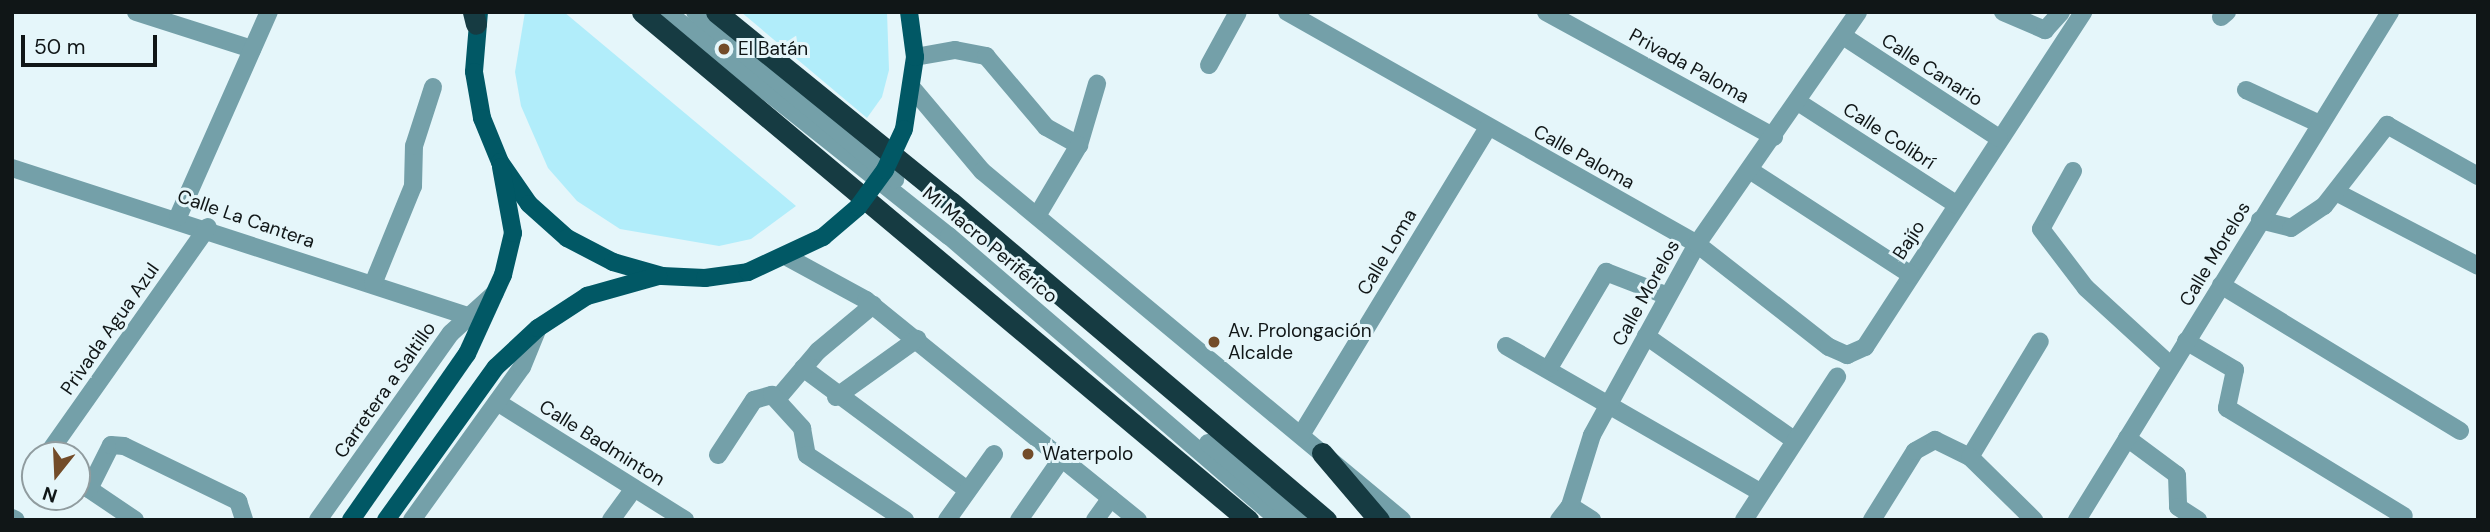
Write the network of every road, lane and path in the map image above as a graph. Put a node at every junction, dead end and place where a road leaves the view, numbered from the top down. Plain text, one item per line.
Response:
1 (136, 12) edge
2 (269, 12) edge
3 (642, 12) edge
4 (667, 12) edge
5 (695, 12) edge
6 (716, 12) edge
7 (909, 12) edge
8 (1238, 12) edge
9 (1546, 12) edge
10 (1858, 12) edge
11 (2003, 12) edge
12 (2061, 12) edge
13 (2082, 12) edge
14 (2390, 12) edge
15 (1294, 14) edge
16 (476, 16) edge
17 (1843, 36) junction
18 (252, 49) junction
19 (915, 57) junction
20 (1209, 65) dead end
21 (1097, 84) dead end
22 (433, 87) dead end
23 (913, 89) junction
24 (2246, 90) dead end
25 (1798, 102) junction
26 (2320, 124) junction
27 (1488, 127) junction
28 (1774, 137) junction
29 (1998, 138) junction
30 (1079, 145) junction
31 (500, 162) junction
32 (12, 168) edge
33 (1751, 171) junction
34 (2073, 171) dead end
35 (2478, 176) edge
36 (2336, 192) junction
37 (1957, 205) junction
38 (1037, 216) junction
39 (177, 217) junction
40 (2260, 220) junction
41 (208, 227) junction
42 (1697, 244) junction
43 (789, 258) junction
44 (2478, 266) edge
45 (1911, 275) junction
46 (662, 276) junction
47 (373, 284) junction
48 (2221, 285) junction
49 (495, 293) junction
50 (1668, 296) junction
51 (873, 305) junction
52 (465, 316) junction
53 (538, 328) junction
54 (1646, 336) junction
55 (917, 339) junction
56 (2040, 341) dead end
57 (2186, 341) junction
58 (1506, 346) dead end
59 (1847, 355) joint
60 (2171, 366) junction
61 (803, 368) junction
62 (1549, 368) junction
63 (1837, 377) dead end
64 (836, 397) junction
65 (778, 398) junction
66 (1610, 401) junction
67 (497, 402) junction
68 (2460, 431) dead end
69 (1301, 435) junction
70 (2127, 438) junction
71 (1794, 440) junction
72 (57, 441) edge
73 (1322, 453) junction
74 (994, 454) dead end
75 (718, 455) dead end
76 (1970, 457) junction
77 (1062, 458) junction
78 (634, 488) junction
79 (967, 490) junction
80 (1760, 492) junction
81 (1111, 498) junction
82 (1564, 513) edge
83 (2404, 516) dead end
84 (135, 520) edge
85 (244, 520) edge
86 (318, 520) edge
87 (351, 520) edge
88 (386, 520) edge
89 (412, 520) edge
90 (611, 520) edge
91 (685, 520) edge
92 (905, 520) edge
93 (947, 520) edge
94 (1019, 520) edge
95 (1096, 520) edge
96 (1138, 520) edge
97 (1248, 520) edge
98 (1279, 520) edge
99 (1299, 520) edge
100 (1326, 520) edge
101 (1379, 520) edge
102 (1402, 520) edge
103 (1592, 520) edge
104 (1744, 520) edge
105 (1872, 520) edge
106 (2034, 520) edge
107 (2077, 520) edge
108 (2198, 520) edge

1 - 18 street
2 - 18 street
3 - 97 highway
4 - 98 street, Mi Macro Periférico
5 - 99 street, Mi Macro Periférico
6 - 100 highway
7 - 19 main road
8 - 20 street
9 - 28 street, Privada Paloma
10 - 17 street, Calle Morelos
11 - 12 street
13 - 29 street, Bajío
14 - 26 street, Calle Morelos
15 - 27 street, Calle Paloma
16 - 31 main road
17 - 25 street, Calle Morelos
17 - 29 street, Calle Canario
18 - 39 street
19 - 23 main road
19 - 30 street
21 - 30 street
22 - 47 street
23 - 38 street
23 - 43 main road, bridge
24 - 26 street
25 - 28 street, Calle Morelos
25 - 37 street, Calle Colibrí
26 - 40 street, Calle Morelos
27 - 42 street, Calle Paloma
27 - 69 street, Calle Loma
28 - 33 street, Calle Morelos
29 - 37 street, Bajío
30 - 38 street
31 - 46 main road
31 - 49 main road
32 - 39 street, Calle La Cantera
33 - 42 street, Calle Morelos
33 - 45 street
34 - 60 street
35 - 36 street
36 - 40 street
36 - 44 street
37 - 45 street, Bajío
38 - 69 street
39 - 41 street, Calle La Cantera
40 - 48 street, Calle Morelos
41 - 47 street, Calle La Cantera
41 - 72 street, Privada Agua Azul
42 - 50 street, Calle Morelos
42 - 59 street, Calle Paloma
43 - 46 main road
43 - 51 street
45 - 59 street, Bajío
46 - 53 main road
47 - 52 street, Calle La Cantera
48 - 57 street, Calle Morelos
48 - 68 street
49 - 52 street, Carretera a Saltillo
49 - 87 main road
50 - 54 street, Calle Morelos
50 - 62 street
51 - 55 street
51 - 61 street
52 - 86 street, Carretera a Saltillo
53 - 67 street
53 - 88 main road
54 - 66 street, Calle Morelos
54 - 71 street
55 - 64 street
55 - 77 street
56 - 76 street
57 - 60 street, Calle Morelos
57 - 83 street
58 - 62 street
60 - 70 street, Calle Morelos
61 - 64 street
61 - 65 street
62 - 66 street
63 - 71 street
64 - 79 street
65 - 75 street
65 - 92 street
66 - 80 street
66 - 82 street, Calle Morelos
67 - 78 street, Calle Badminton
67 - 89 street
69 - 73 street
70 - 107 street, Calle Morelos
70 - 108 street
71 - 80 street
73 - 101 highway
73 - 102 street
74 - 79 street
76 - 105 street
76 - 106 street
77 - 81 street
77 - 94 street
78 - 90 street
78 - 91 street, Calle Badminton
79 - 93 street
80 - 104 street
81 - 95 street
81 - 96 street
82 - 103 street
84 - 85 street

